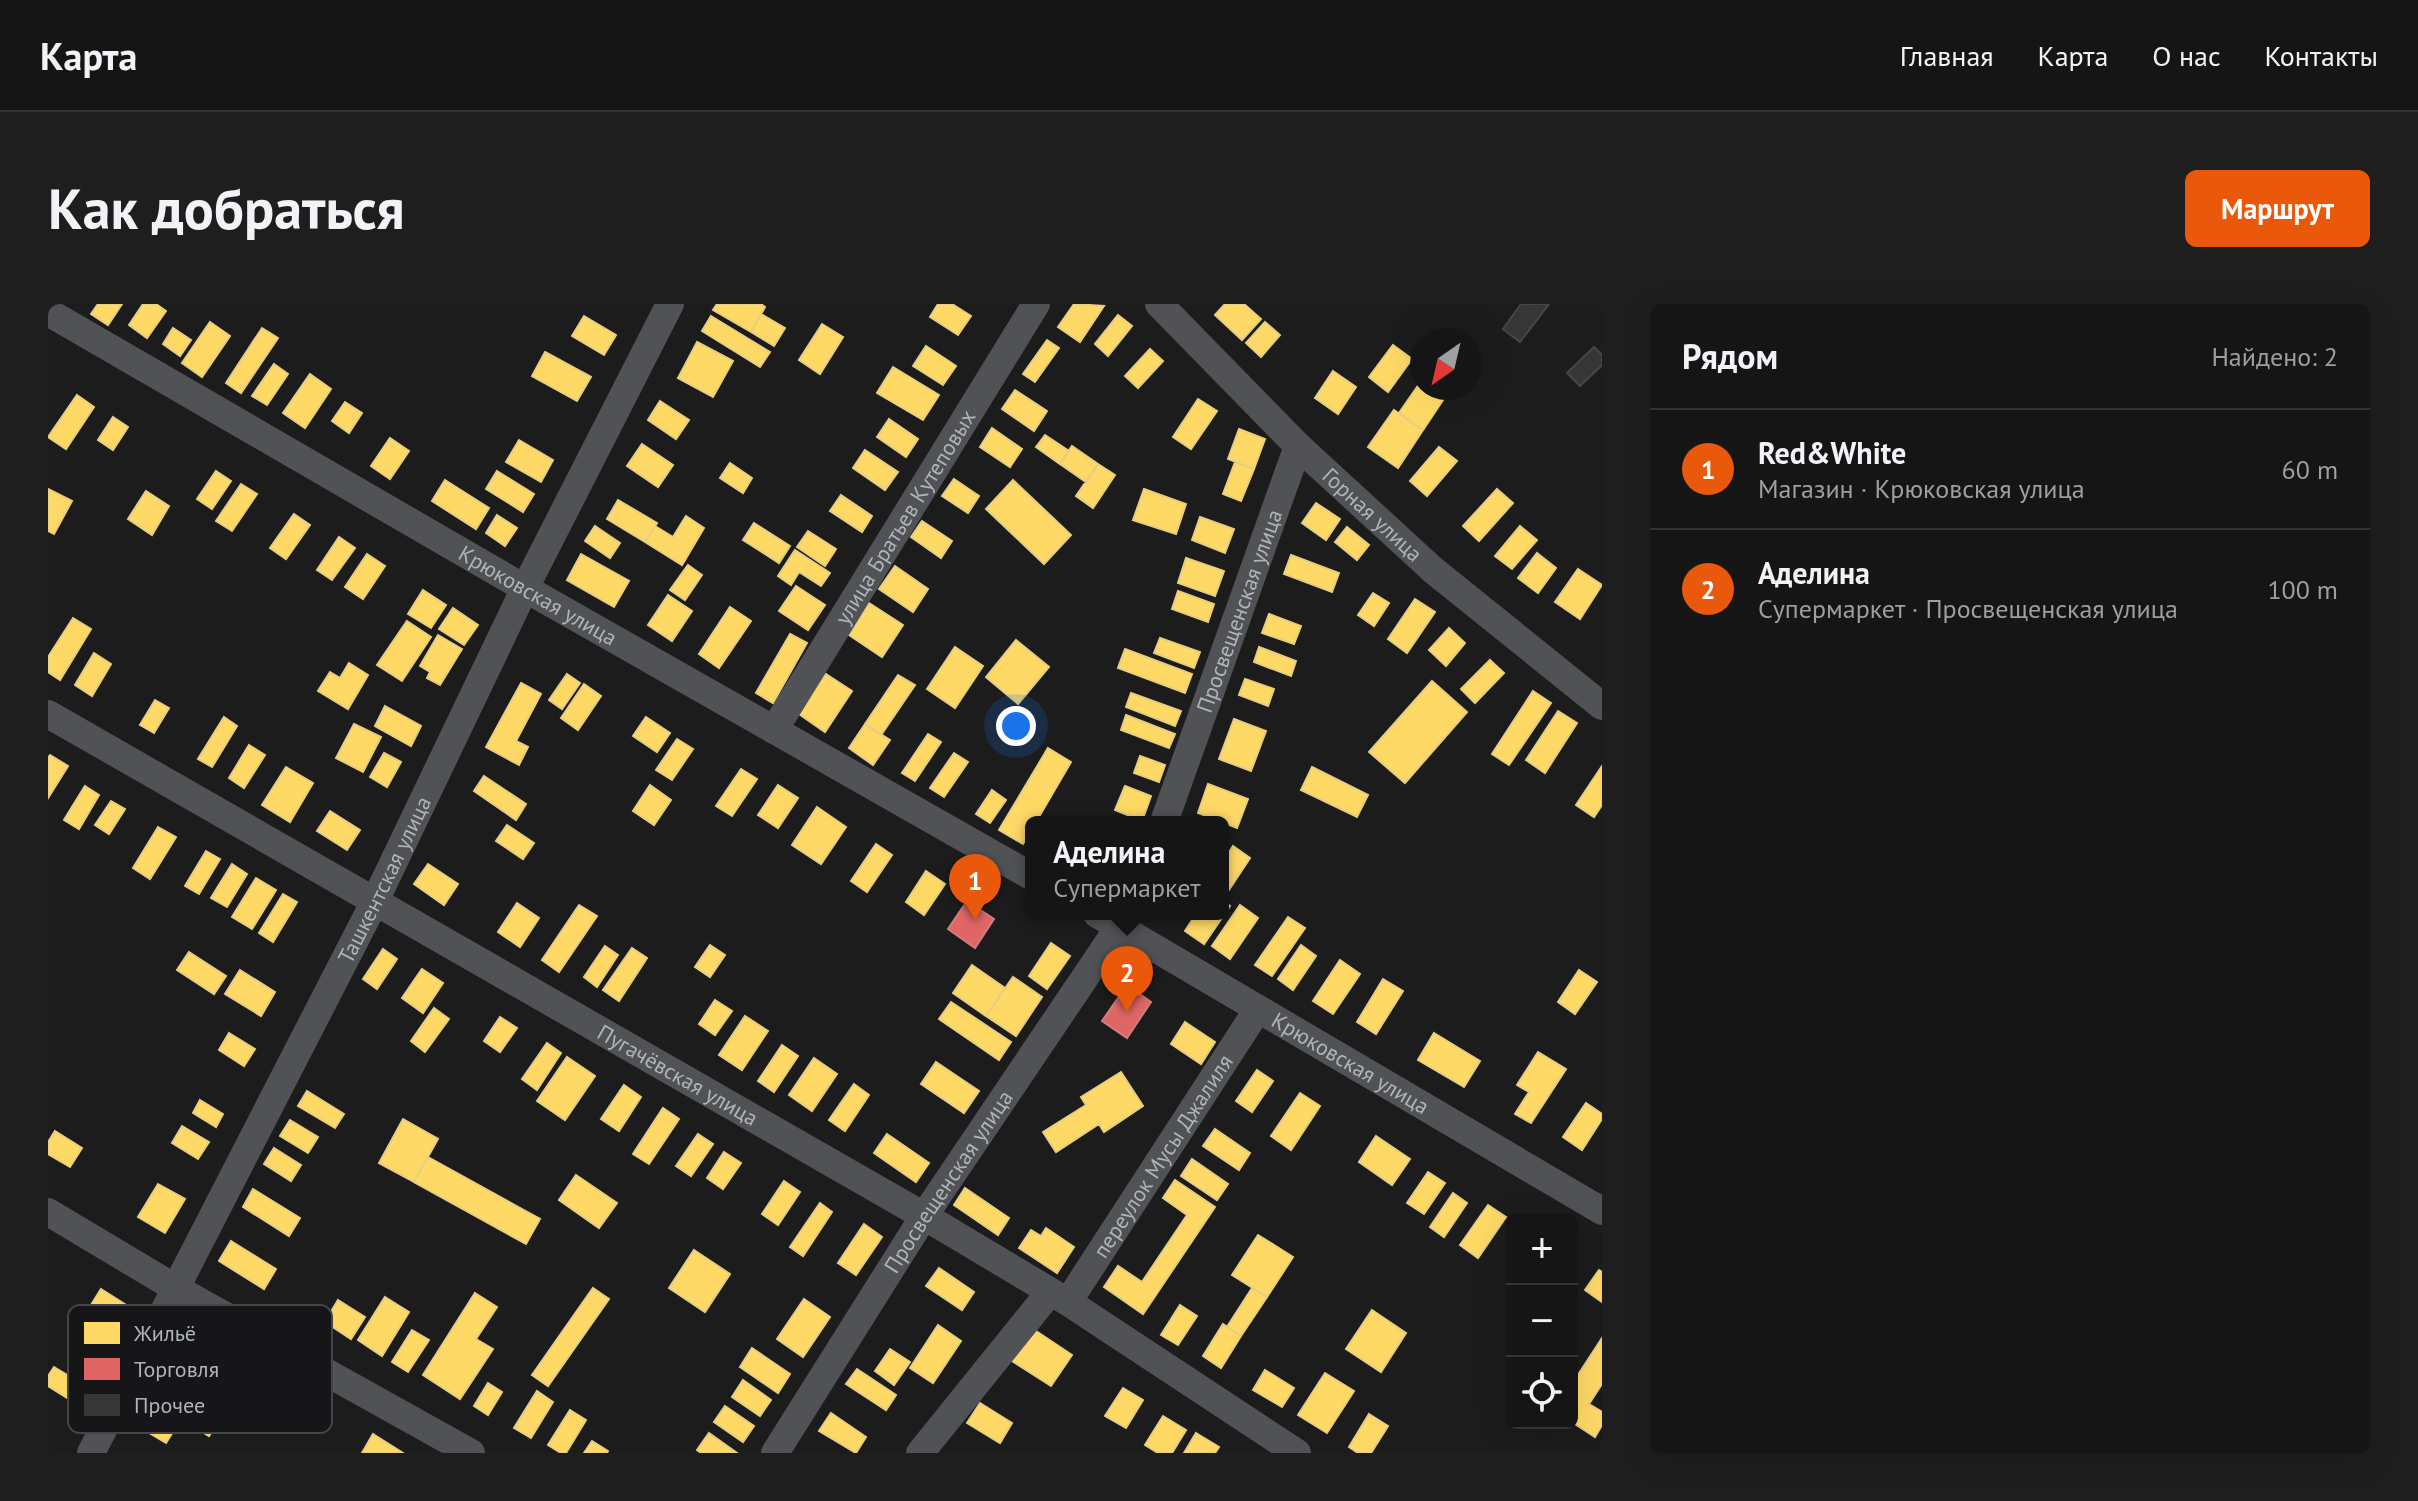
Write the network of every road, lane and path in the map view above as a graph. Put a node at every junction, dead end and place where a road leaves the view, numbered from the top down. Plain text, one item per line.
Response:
1 (670, 304) edge
2 (1036, 304) edge
3 (1159, 304) edge
4 (48, 312) edge
5 (1298, 446) junction
6 (525, 588) junction
7 (1602, 706) edge
8 (48, 714) edge
9 (774, 730) junction
10 (1166, 816) edge
11 (1025, 873) edge
12 (374, 903) junction
13 (1113, 920) edge
14 (1117, 920) edge
15 (1258, 1009) junction
16 (1602, 1211) edge
17 (48, 1212) edge
18 (924, 1216) junction
19 (177, 1289) junction
20 (1059, 1297) junction
21 (169, 1305) edge
22 (206, 1305) edge
23 (332, 1375) edge
24 (101, 1433) edge
25 (91, 1453) edge
26 (471, 1453) edge
27 (775, 1453) edge
28 (920, 1453) edge
29 (1297, 1453) edge

1 - 6 street, Ташкентская улица
2 - 9 street, улица Братьев Кутеповых
3 - 5 street, Горная улица
4 - 6 street, Крюковская улица
5 - 7 street, Горная улица
5 - 10 street, Просвещенская улица
6 - 9 street, Крюковская улица
6 - 12 street, Ташкентская улица
8 - 12 street, Пугачёвская улица
9 - 11 street, Крюковская улица
12 - 18 street, Пугачёвская улица
12 - 19 street, Ташкентская улица
13 - 18 street, Просвещенская улица
14 - 15 street, Крюковская улица
15 - 16 street, Крюковская улица
15 - 20 street, переулок Мусы Джалиля
17 - 19 street
18 - 20 street, Пугачёвская улица
18 - 27 street, Просвещенская улица
19 - 21 street, Ташкентская улица
19 - 22 street
20 - 28 street, переулок Мусы Джалиля
20 - 29 street, Пугачёвская улица
23 - 26 street
24 - 25 street, Ташкентская улица

